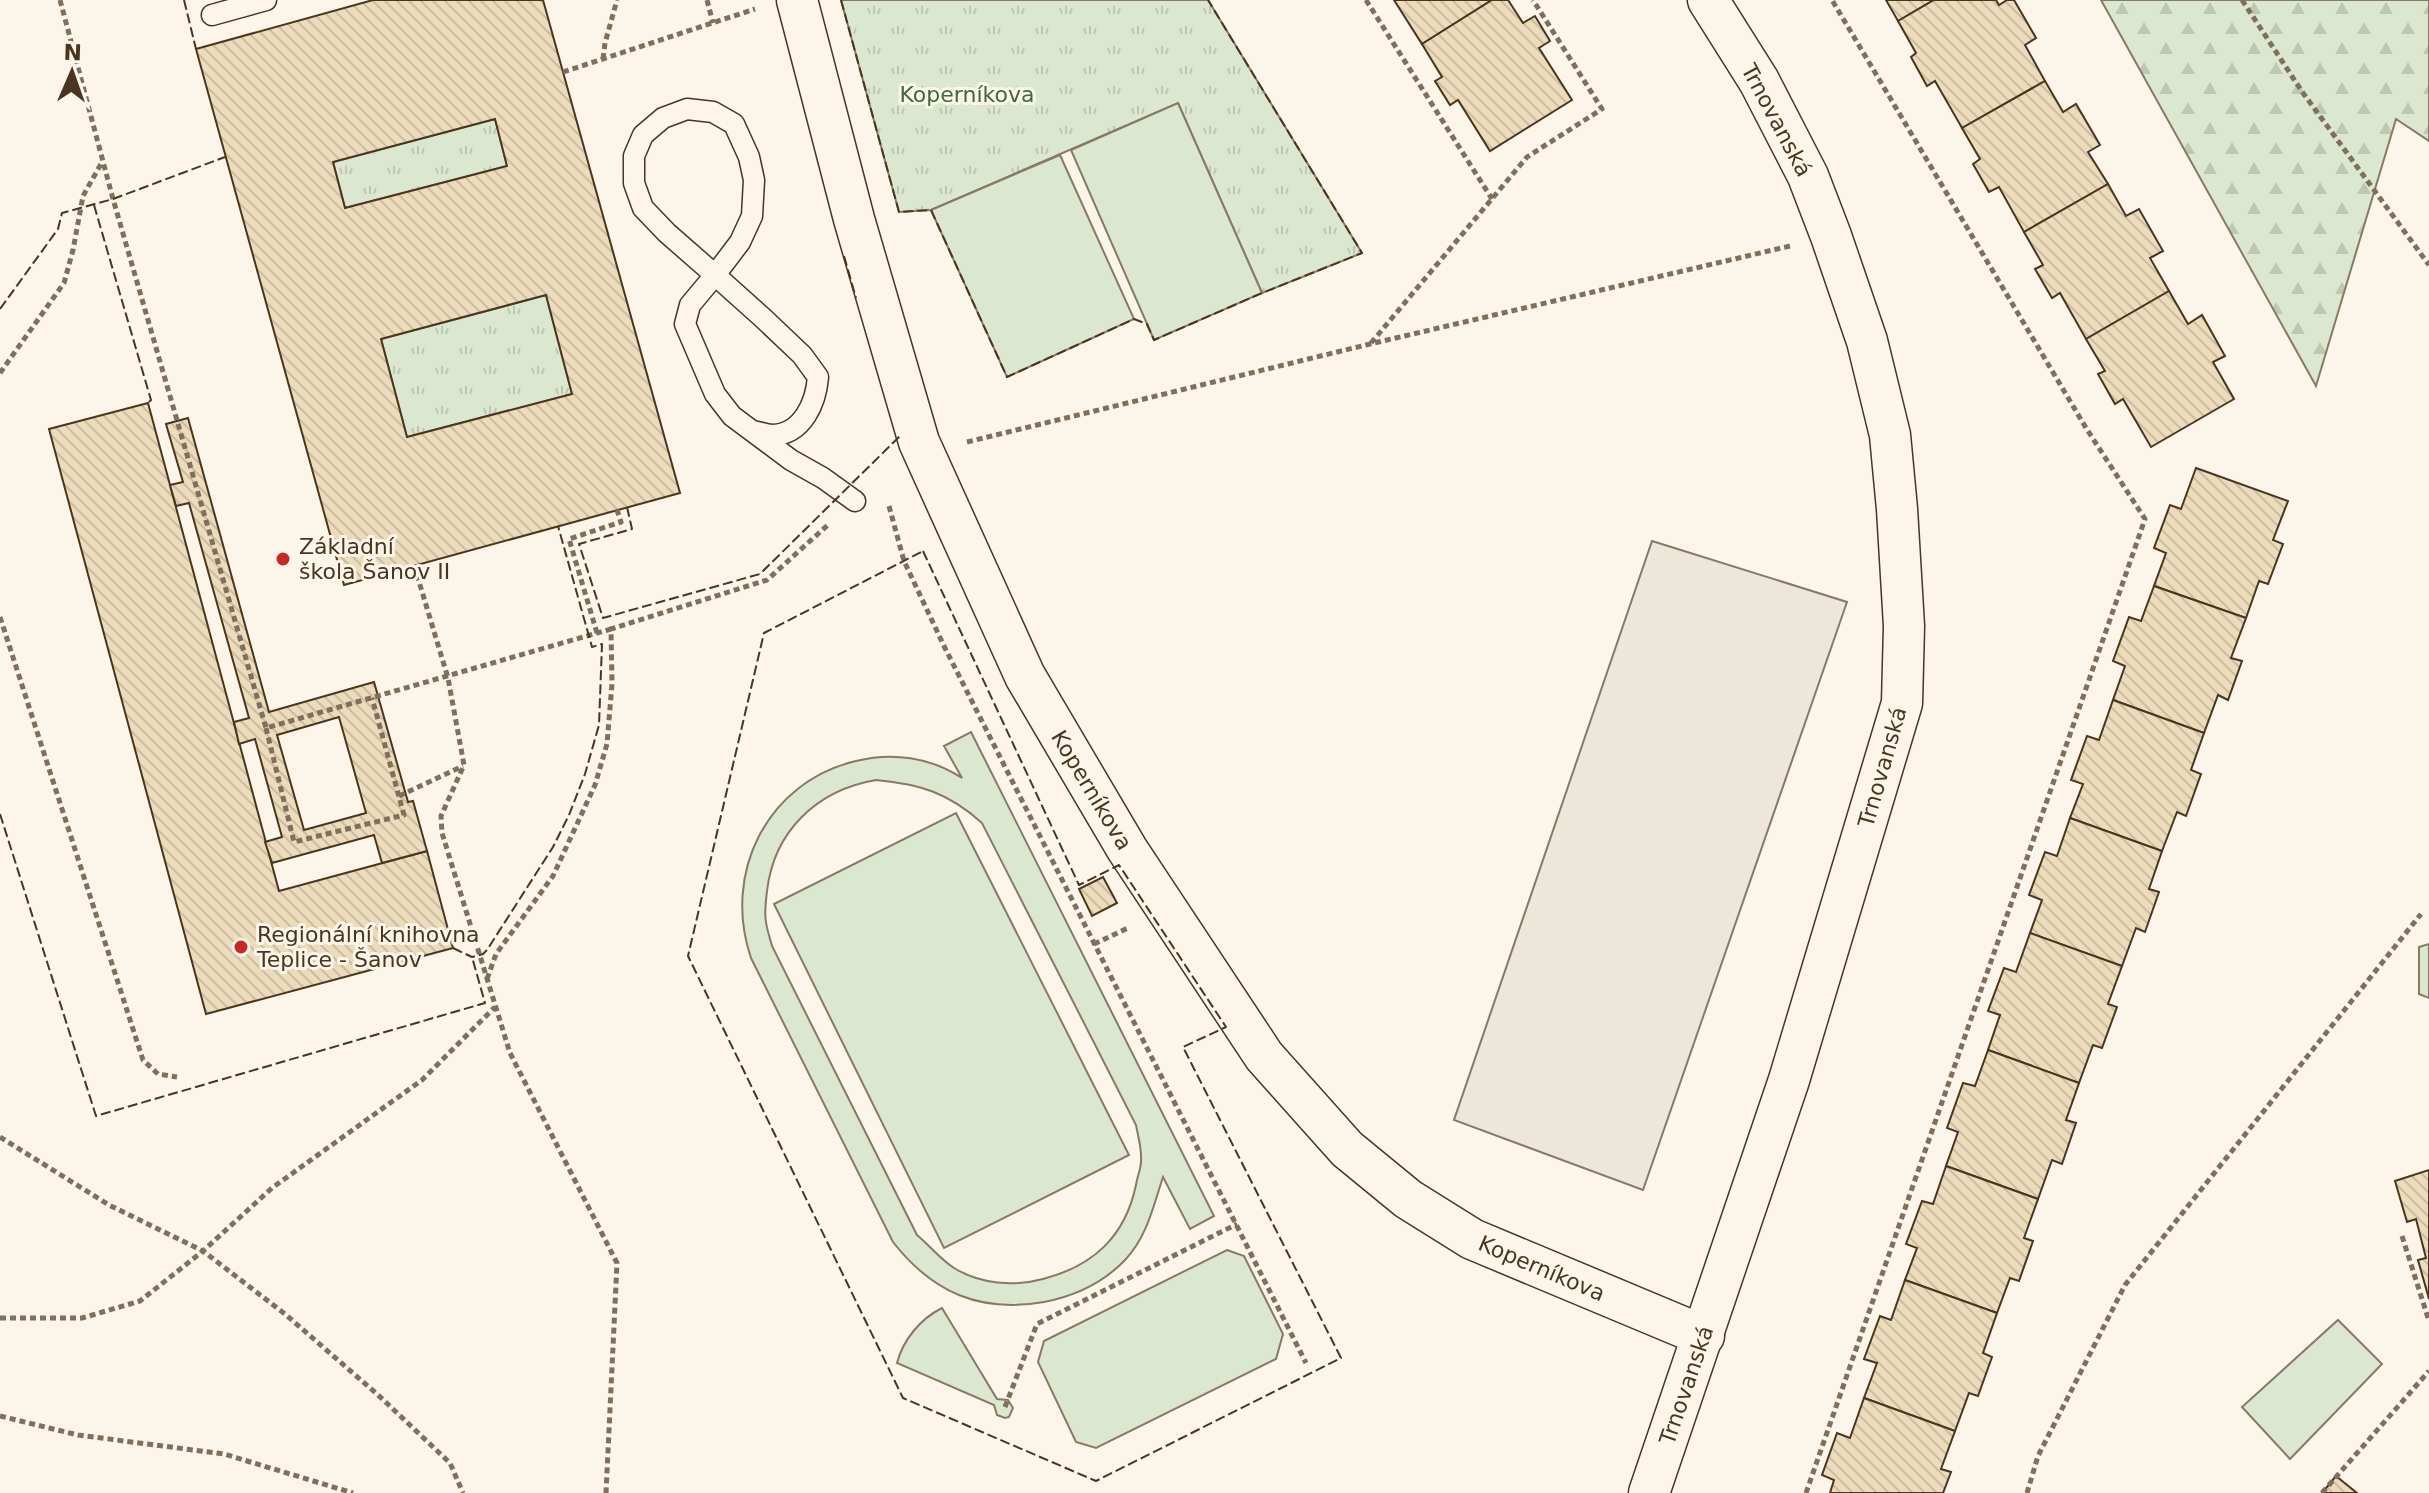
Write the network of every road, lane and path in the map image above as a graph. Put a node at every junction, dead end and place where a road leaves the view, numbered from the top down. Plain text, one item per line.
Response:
1 (60, 0) edge
2 (266, 0) edge
3 (617, 0) edge
4 (707, 0) edge
5 (1366, 0) edge
6 (1533, 0) edge
7 (1708, 0) edge
8 (1832, 0) edge
9 (2242, 0) edge
10 (782, 3) edge
11 (212, 15) dead end
12 (713, 23) junction
13 (603, 59) junction
14 (563, 72) dead end
15 (103, 161) junction
16 (1492, 199) junction
17 (1831, 236) junction
18 (2429, 265) edge
19 (715, 275) junction
20 (1370, 344) junction
21 (0, 373) edge
22 (753, 431) junction
23 (923, 452) junction
24 (855, 501) junction
25 (617, 510) dead end
26 (414, 565) dead end
27 (0, 617) edge
28 (611, 629) junction
29 (597, 633) junction
30 (448, 678) junction
31 (372, 698) junction
32 (266, 728) junction
33 (464, 765) junction
34 (399, 796) junction
35 (2421, 914) dead end
36 (487, 980) junction
37 (495, 1007) junction
38 (177, 1077) dead end
39 (0, 1137) edge
40 (1237, 1224) junction
41 (2402, 1236) dead end
42 (203, 1251) junction
43 (0, 1318) edge
44 (2429, 1321) edge
45 (1704, 1336) junction
46 (1306, 1363) dead end
47 (2429, 1371) edge
48 (1005, 1407) dead end
49 (0, 1416) edge
50 (353, 1493) edge
51 (463, 1493) edge
52 (606, 1493) edge
53 (1649, 1493) edge
54 (1806, 1493) edge
55 (2027, 1493) edge
56 (2322, 1493) edge

1 - 15 path
2 - 11 lane
3 - 13 path
4 - 12 path
5 - 16 path
6 - 16 path
7 - 17 street, Trnovanská
8 - 54 path
9 - 18 path
10 - 12 path
10 - 23 street, Koperníkova
12 - 13 path
13 - 14 path
15 - 21 path
15 - 32 path
16 - 20 path
17 - 20 path
17 - 45 street, Trnovanská
19 - 19 lane
19 - 22 lane
19 - 22 lane
20 - 23 path
22 - 24 lane
23 - 45 street, Koperníkova
24 - 28 path
24 - 40 path
25 - 29 path
26 - 30 path
27 - 38 path
28 - 29 path
28 - 36 path
29 - 30 path
30 - 31 path
30 - 33 path
31 - 32 path
31 - 34 path
32 - 34 path
33 - 34 path
33 - 36 path
35 - 55 path
36 - 37 path
37 - 42 path
37 - 52 path
39 - 42 path
40 - 46 path
40 - 48 path
41 - 44 path
42 - 43 path
42 - 51 path
45 - 53 street, Trnovanská
47 - 56 path
49 - 50 path

